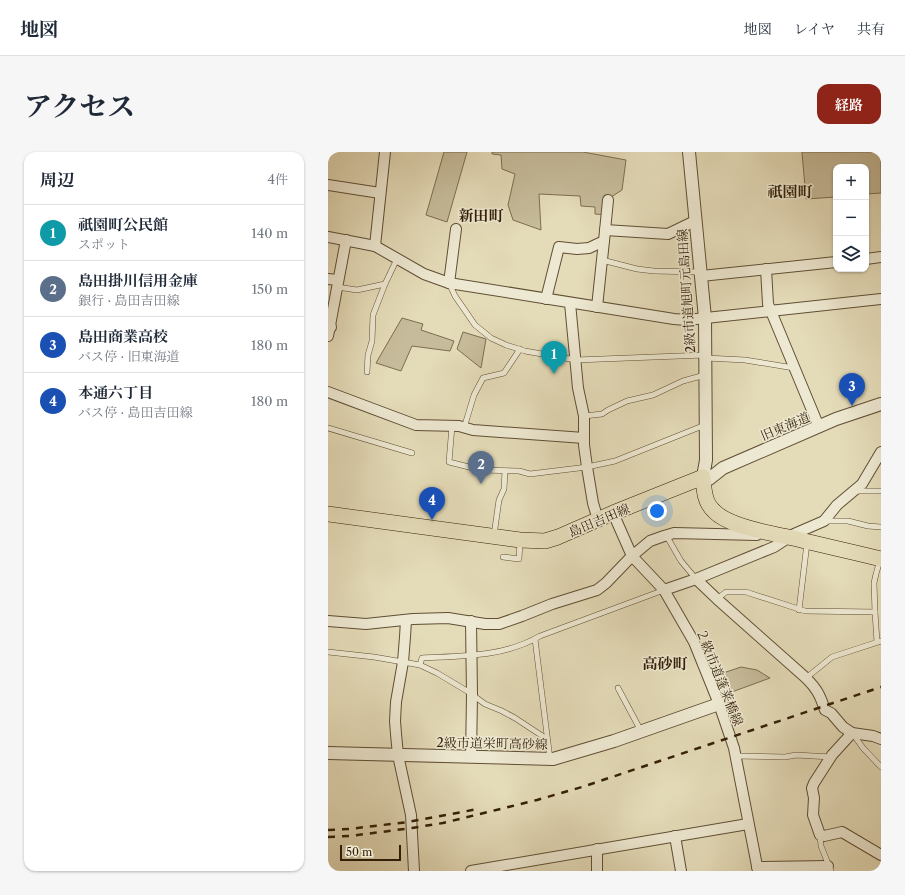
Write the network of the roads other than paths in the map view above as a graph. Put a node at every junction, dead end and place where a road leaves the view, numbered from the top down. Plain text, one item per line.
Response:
1 (385, 152) edge
2 (689, 152) edge
3 (328, 185) edge
4 (380, 193) junction
5 (608, 200) dead end
6 (695, 221) junction
7 (456, 229) dead end
8 (605, 230) junction
9 (328, 237) edge
10 (346, 240) junction
11 (604, 240) junction
12 (375, 246) junction
13 (881, 257) edge
14 (397, 259) junction
15 (869, 259) edge
16 (602, 260) junction
17 (833, 262) edge
18 (766, 269) junction
19 (700, 274) junction
20 (334, 282) edge
21 (385, 284) junction
22 (449, 284) junction
23 (546, 299) junction
24 (881, 299) edge
25 (570, 302) junction
26 (598, 307) junction
27 (771, 311) junction
28 (705, 318) junction
29 (329, 330) edge
30 (520, 349) junction
31 (705, 356) junction
32 (576, 360) junction
33 (794, 368) junction
34 (367, 372) dead end
35 (705, 375) junction
36 (328, 392) edge
37 (881, 404) edge
38 (584, 416) junction
39 (706, 424) junction
40 (452, 426) junction
41 (819, 427) junction
42 (328, 428) edge
43 (464, 428) junction
44 (584, 438) junction
45 (881, 452) edge
46 (412, 453) dead end
47 (587, 467) junction
48 (505, 472) junction
49 (703, 477) junction
50 (854, 491) junction
51 (881, 491) edge
52 (328, 514) edge
53 (613, 514) junction
54 (598, 520) junction
55 (824, 521) junction
56 (881, 527) edge
57 (768, 533) junction
58 (666, 535) junction
59 (494, 536) junction
60 (788, 537) junction
61 (520, 540) junction
62 (807, 542) junction
63 (632, 556) junction
64 (503, 557) dead end
65 (881, 559) edge
66 (696, 579) junction
67 (664, 590) junction
68 (717, 599) junction
69 (799, 610) junction
70 (875, 612) junction
71 (406, 620) junction
72 (328, 621) edge
73 (471, 621) junction
74 (535, 638) junction
75 (879, 642) edge
76 (328, 652) edge
77 (471, 655) junction
78 (403, 662) junction
79 (420, 665) junction
80 (806, 678) junction
81 (618, 688) dead end
82 (472, 695) junction
83 (719, 704) junction
84 (641, 731) junction
85 (852, 733) junction
86 (547, 739) junction
87 (881, 739) edge
88 (328, 753) edge
89 (398, 755) junction
90 (735, 756) junction
91 (471, 757) junction
92 (830, 757) junction
93 (550, 759) junction
94 (881, 767) edge
95 (748, 824) junction
96 (820, 835) junction
97 (676, 836) junction
98 (597, 849) junction
99 (881, 855) edge
100 (830, 868) edge
101 (757, 869) edge
102 (414, 871) edge
103 (471, 871) edge
104 (598, 871) edge
105 (681, 871) edge

1 - 4 street
2 - 6 street, 2級市道旭町元島田線
3 - 4 street
4 - 12 street
5 - 8 street
6 - 8 street
6 - 19 street, 2級市道旭町元島田線
7 - 22 street
8 - 11 street
9 - 10 street
10 - 12 street
10 - 20 street
11 - 16 street
11 - 23 street
12 - 14 street
13 - 15 street
14 - 21 lane
14 - 22 street
16 - 19 lane
16 - 26 street
17 - 18 street
18 - 19 street
18 - 27 street
19 - 28 street, 2級市道旭町元島田線
20 - 21 lane
20 - 29 street
21 - 34 lane
22 - 23 street
22 - 30 lane
23 - 25 street
24 - 27 street
25 - 26 street
25 - 32 street
26 - 28 street
27 - 28 street
27 - 33 street
28 - 31 street, 2級市道旭町元島田線
30 - 32 lane
30 - 43 lane
31 - 32 lane
31 - 33 lane
31 - 35 street, 2級市道旭町元島田線
32 - 38 street
33 - 41 street
35 - 38 lane
35 - 39 street, 2級市道旭町元島田線
36 - 40 street
37 - 41 street, 旧東海道
38 - 44 street
39 - 47 lane
39 - 49 street, 2級市道旭町元島田線
40 - 43 street
40 - 48 lane
41 - 49 street, 旧東海道
42 - 46 lane
43 - 44 street
44 - 47 street
45 - 50 street
47 - 48 lane
47 - 54 street
48 - 59 lane
49 - 53 main road, 島田吉田線
49 - 57 main road
50 - 51 lane
50 - 55 street
52 - 59 main road, 島田吉田線
53 - 54 main road, 島田吉田線
53 - 63 street, ２級市道蓬莱橋線
54 - 61 main road, 島田吉田線
55 - 56 lane
55 - 60 street
57 - 58 street
57 - 60 main road
58 - 63 street
58 - 66 lane
59 - 61 main road, 島田吉田線
60 - 62 main road
60 - 66 street
61 - 64 lane
62 - 65 main road
62 - 69 lane
63 - 67 street, ２級市道蓬莱橋線
63 - 73 street
65 - 70 lane
66 - 67 street
66 - 68 street
67 - 74 lane
67 - 83 street, ２級市道蓬莱橋線
68 - 69 lane
68 - 80 street
69 - 70 lane
70 - 75 lane
71 - 72 street
71 - 73 street
71 - 78 street
73 - 77 street
74 - 77 lane
74 - 86 lane
75 - 80 lane
76 - 78 lane
77 - 79 lane
77 - 82 street
78 - 79 lane
78 - 89 street
79 - 82 lane
80 - 85 street
81 - 84 lane
82 - 86 lane
82 - 91 street
83 - 84 street, 2級市道栄町高砂線
83 - 90 street, ２級市道蓬莱橋線
84 - 93 street, 2級市道栄町高砂線
85 - 87 street
85 - 92 street
85 - 94 lane
86 - 93 lane
88 - 89 street, 2級市道栄町高砂線
89 - 91 street, 2級市道栄町高砂線
89 - 102 street
90 - 92 lane
90 - 95 street, ２級市道蓬莱橋線
91 - 93 street, 2級市道栄町高砂線
92 - 96 street
95 - 97 street
95 - 101 street, ２級市道蓬莱橋線
96 - 99 street
96 - 100 lane
97 - 98 street
97 - 105 street
98 - 103 street
98 - 104 street
100 - 101 street

